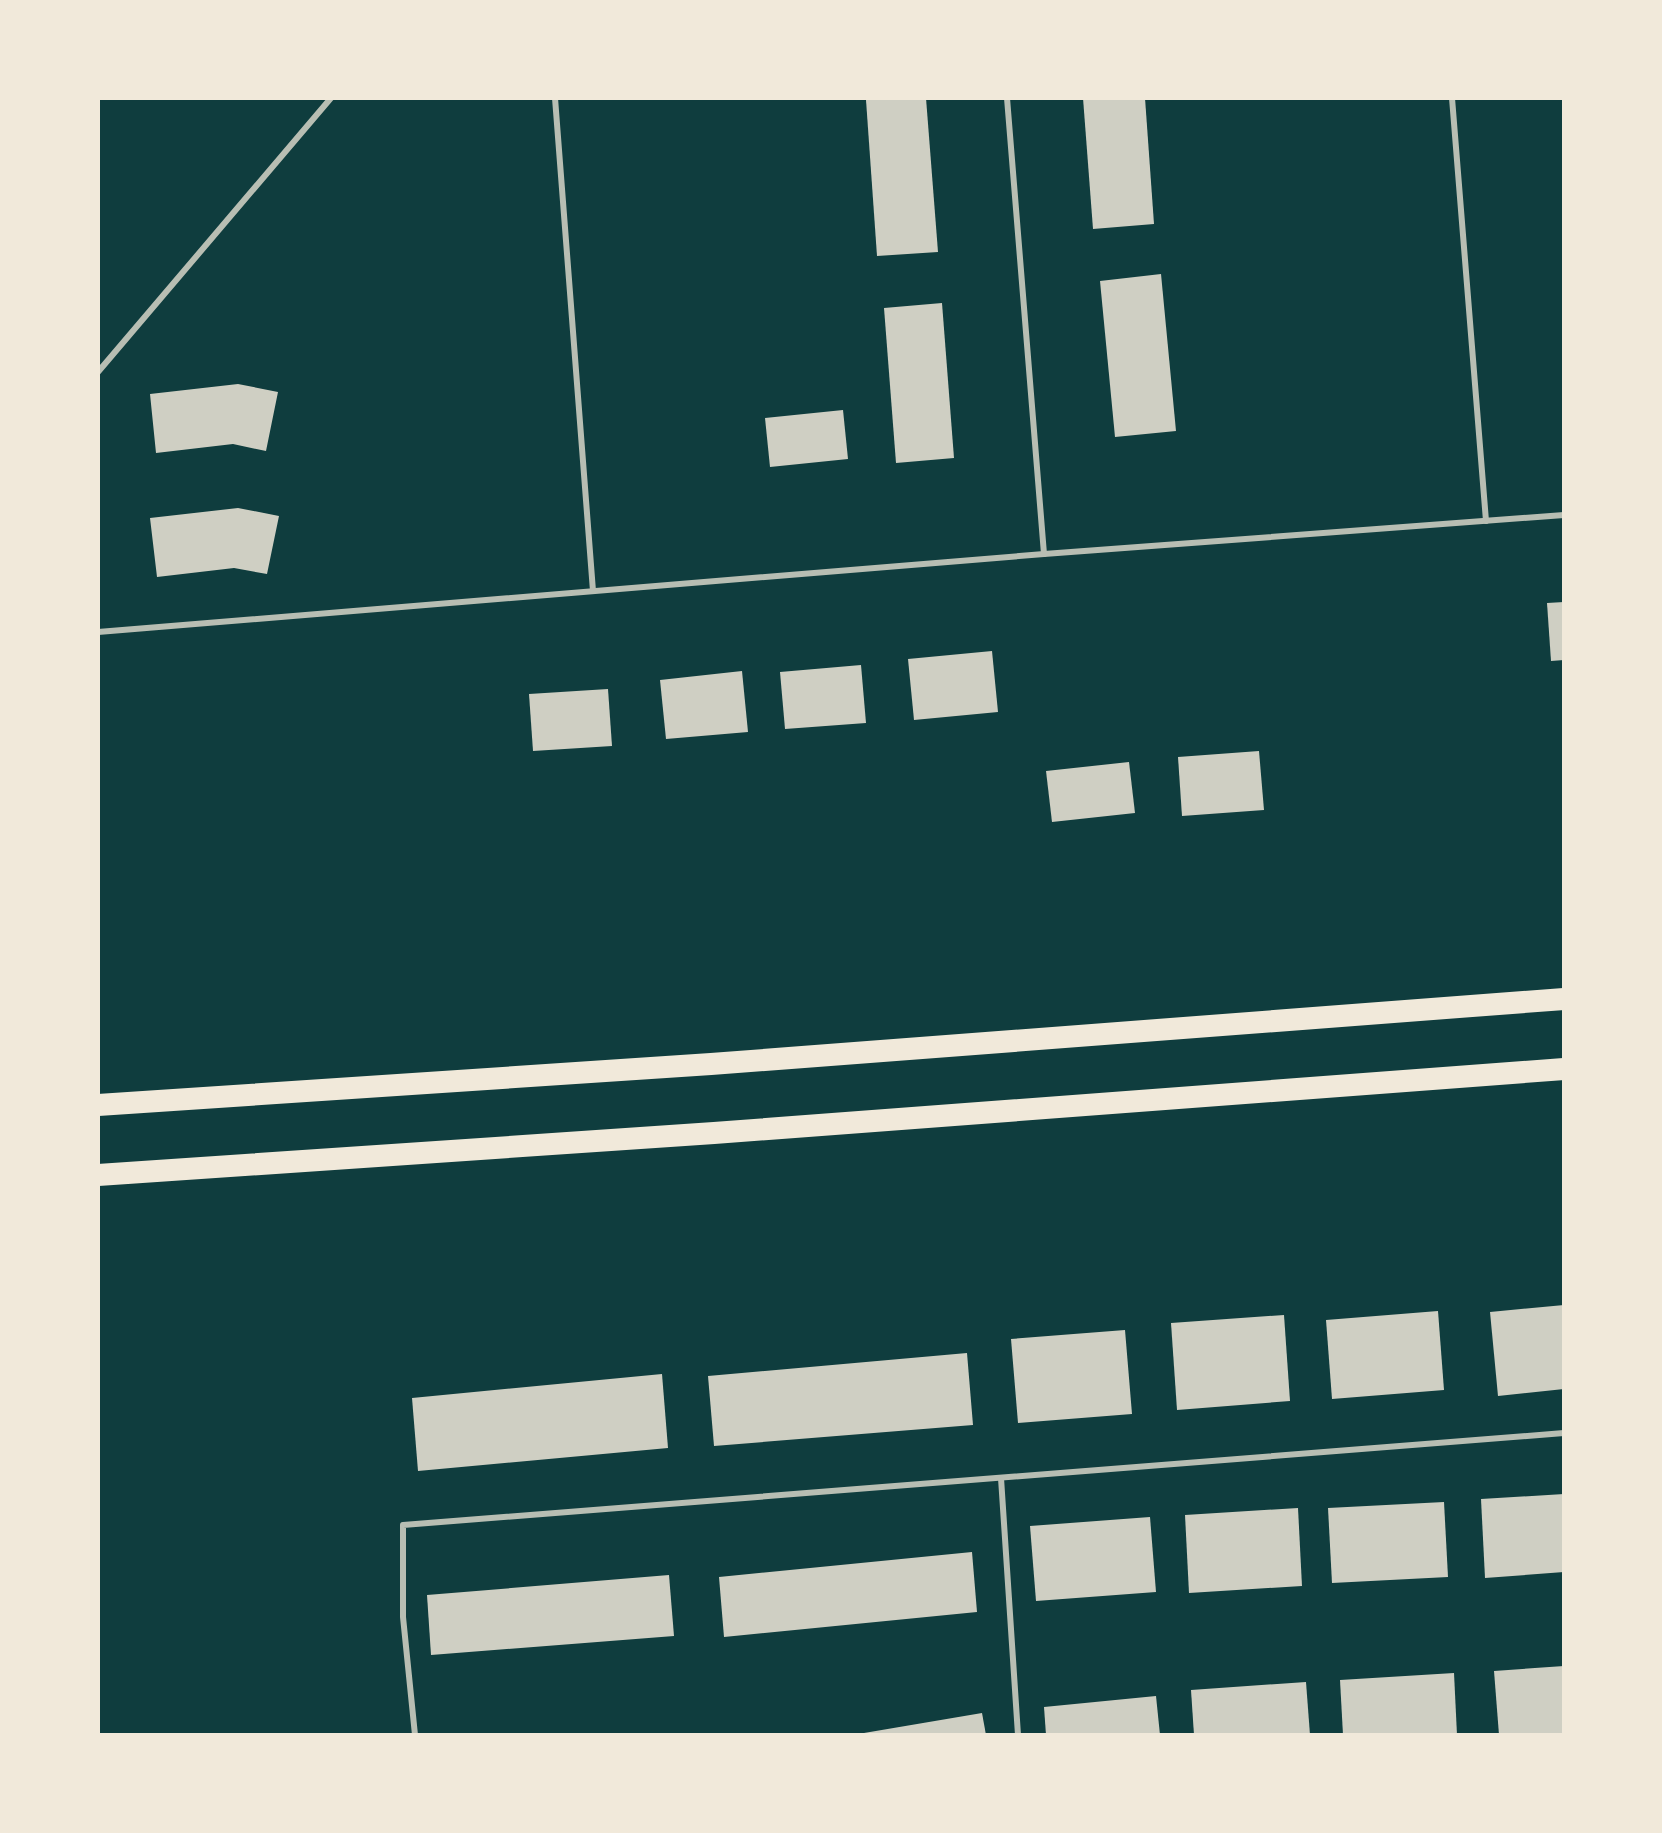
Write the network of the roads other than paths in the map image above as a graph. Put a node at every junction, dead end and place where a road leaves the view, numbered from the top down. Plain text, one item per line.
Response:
1 (331, 98) edge
2 (555, 98) edge
3 (1007, 98) edge
4 (1452, 98) edge
5 (98, 372) edge
6 (1564, 515) edge
7 (1486, 521) junction
8 (1044, 554) junction
9 (593, 591) junction
10 (98, 632) edge
11 (1564, 999) edge
12 (1564, 1069) edge
13 (98, 1105) edge
14 (98, 1175) edge
15 (1564, 1433) edge
16 (1001, 1478) junction
17 (415, 1735) edge
18 (1018, 1735) edge

1 - 5 lane
2 - 9 lane
3 - 8 lane
4 - 7 lane
6 - 7 lane
7 - 8 lane
8 - 9 lane
9 - 10 lane
11 - 13 highway
12 - 14 highway
15 - 16 lane
16 - 17 lane
16 - 18 lane

